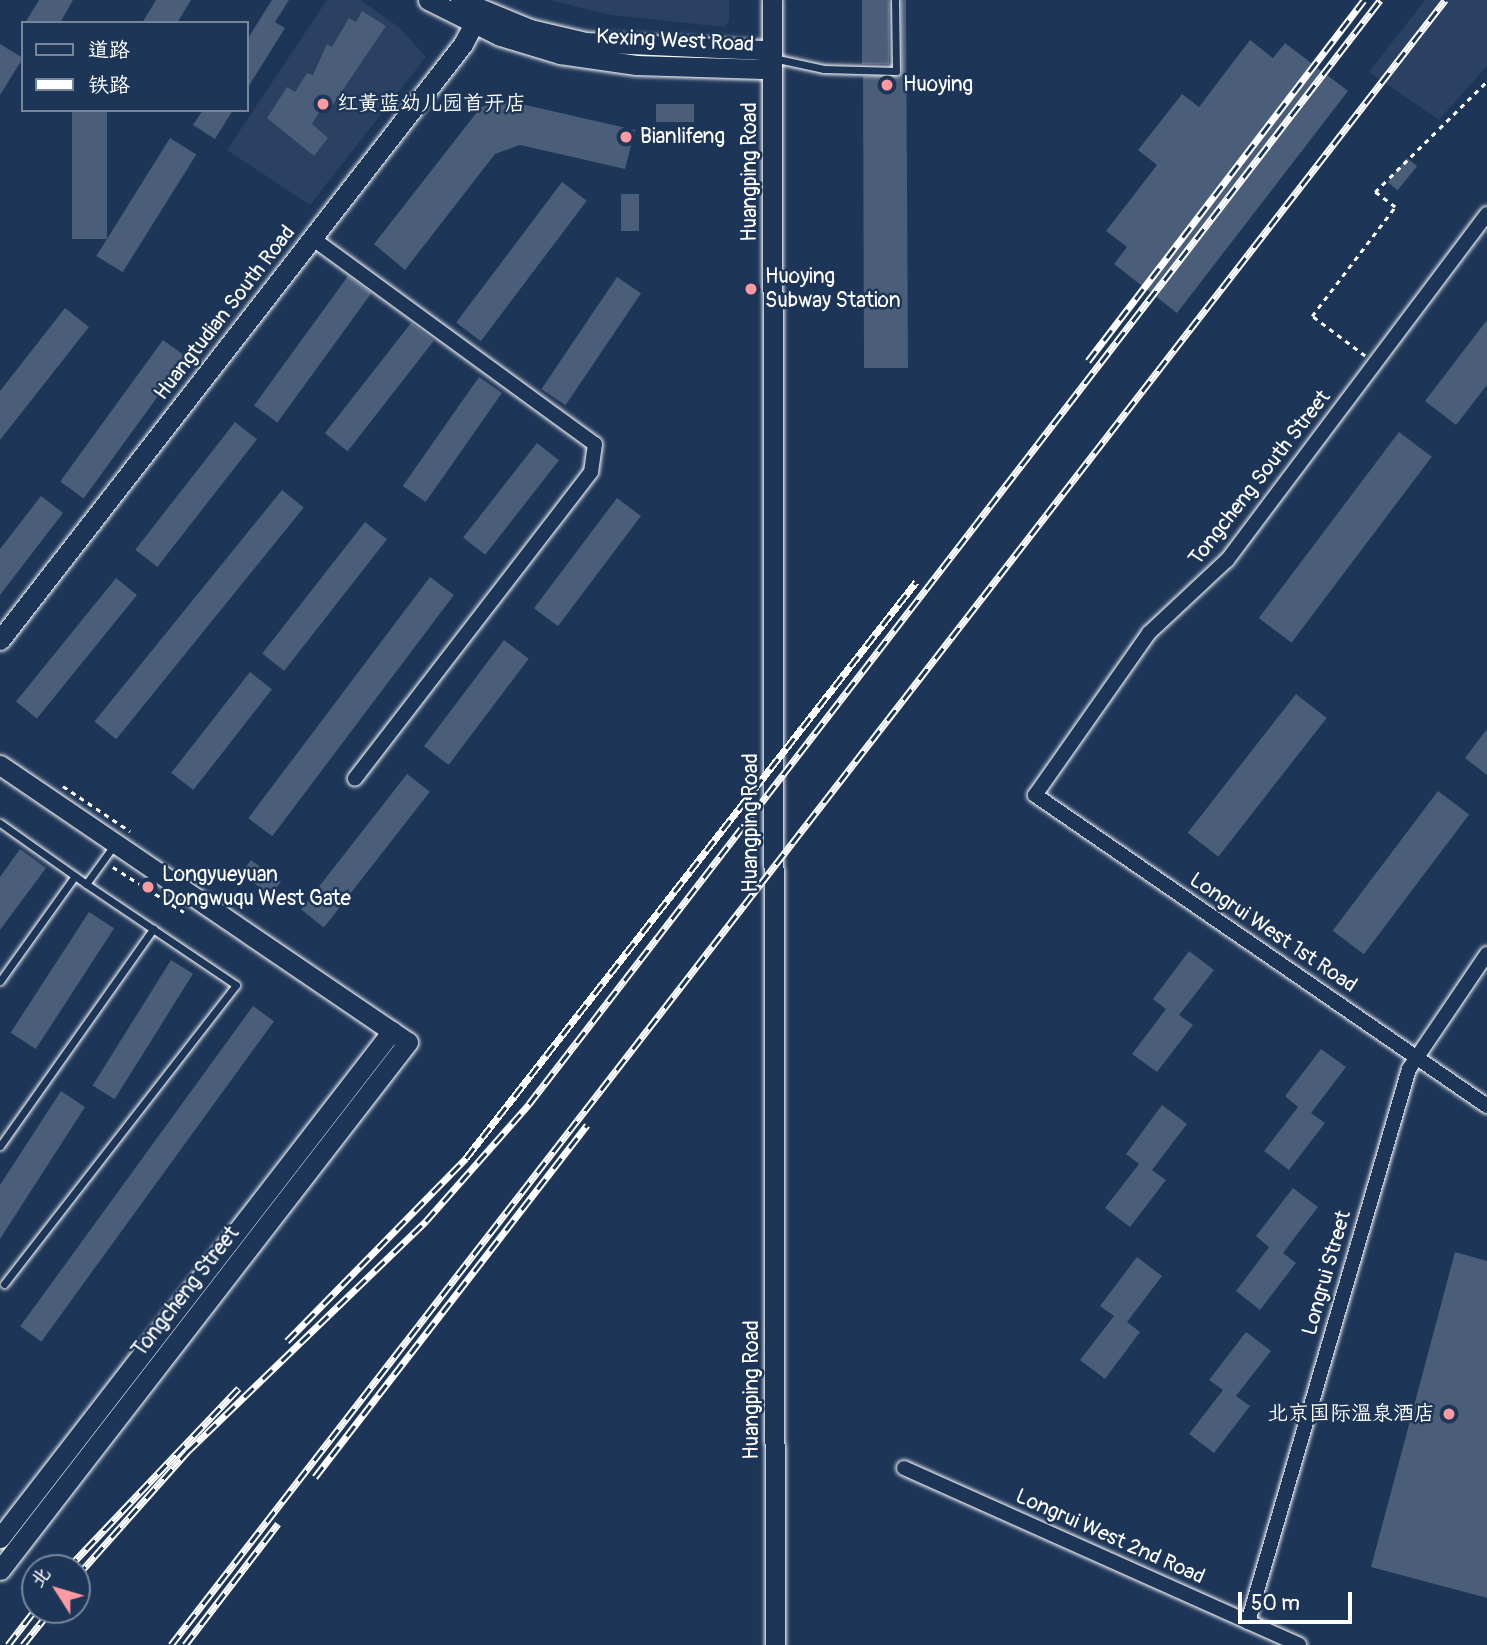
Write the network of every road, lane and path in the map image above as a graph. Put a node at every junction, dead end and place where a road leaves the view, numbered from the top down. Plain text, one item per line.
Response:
1 (428, 0) edge
2 (460, 0) edge
3 (763, 0) edge
4 (772, 0) edge
5 (895, 0) edge
6 (477, 17) junction
7 (766, 59) junction
8 (1487, 81) edge
9 (1487, 214) edge
10 (312, 238) junction
11 (1375, 363) junction
12 (0, 640) edge
13 (0, 765) edge
14 (355, 779) dead end
15 (1035, 795) joint
16 (0, 823) edge
17 (115, 843) junction
18 (75, 876) junction
19 (86, 884) junction
20 (153, 929) junction
21 (1487, 954) edge
22 (0, 981) edge
23 (400, 1036) junction
24 (1414, 1055) junction
25 (1487, 1106) edge
26 (0, 1146) edge
27 (4, 1284) dead end
28 (904, 1468) dead end
29 (0, 1537) edge
30 (0, 1570) edge
31 (1248, 1622) junction
32 (764, 1645) edge
33 (775, 1645) edge
34 (1299, 1645) edge

1 - 6 main road, Kexing West Road
2 - 6 main road, Kexing West Road
3 - 7 main road, Huangping Road
4 - 7 main road, Huangping Road
5 - 7 lane
6 - 7 main road, Kexing West Road
6 - 10 main road, Huangtudian South Road
7 - 32 main road, Huangping Road
7 - 33 main road, Huangping Road
8 - 11 path
9 - 11 street, Tongcheng South Street
10 - 12 main road, Huangtudian South Road
10 - 14 street
11 - 15 street, Tongcheng South Street
13 - 17 main road
15 - 24 street, Longrui West 1st Road
16 - 18 lane
17 - 19 lane
17 - 23 main road
18 - 19 lane
18 - 22 lane
19 - 20 lane
20 - 26 lane
20 - 27 lane
21 - 24 street, Longrui Street
23 - 29 main road, Tongcheng Street
23 - 30 main road, Tongcheng Street
24 - 25 street, Longrui West 1st Road
24 - 31 street, Longrui Street
28 - 31 street, Longrui West 2nd Road
31 - 34 street, Longrui West 2nd Road

